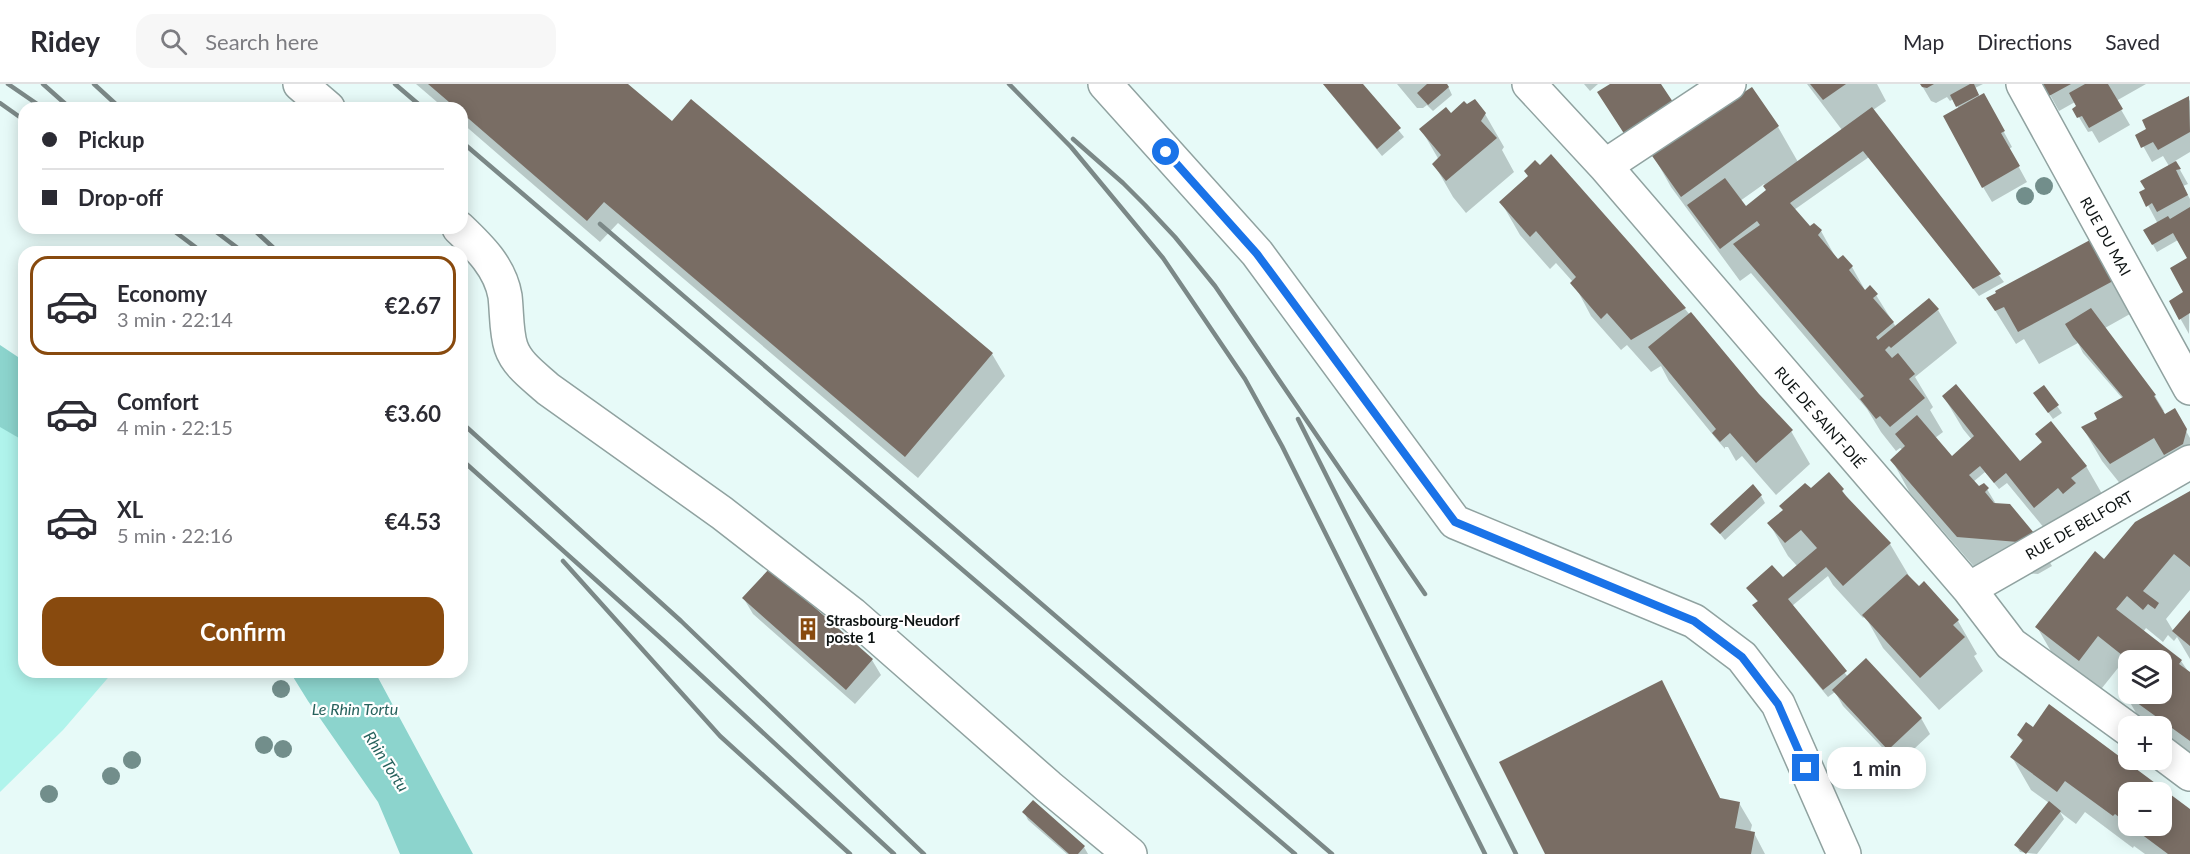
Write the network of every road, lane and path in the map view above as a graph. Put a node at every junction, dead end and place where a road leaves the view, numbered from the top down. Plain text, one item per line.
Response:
1 (300, 84) edge
2 (1105, 84) edge
3 (1529, 84) edge
4 (1729, 84) edge
5 (2023, 84) edge
6 (321, 102) edge
7 (1605, 166) junction
8 (465, 234) edge
9 (2190, 388) edge
10 (2190, 462) edge
11 (1969, 589) junction
12 (2118, 722) edge
13 (2172, 760) edge
14 (2190, 774) edge
15 (1130, 854) edge
16 (1844, 854) edge

1 - 6 street
2 - 16 street
3 - 7 street, RUE DE SAINT-DIÉ
4 - 7 street
5 - 9 street, RUE DU MAI
7 - 11 street, RUE DE SAINT-DIÉ
8 - 15 street
10 - 11 street, RUE DE BELFORT
11 - 12 street, RUE DE SAINT-DIÉ
13 - 14 street

